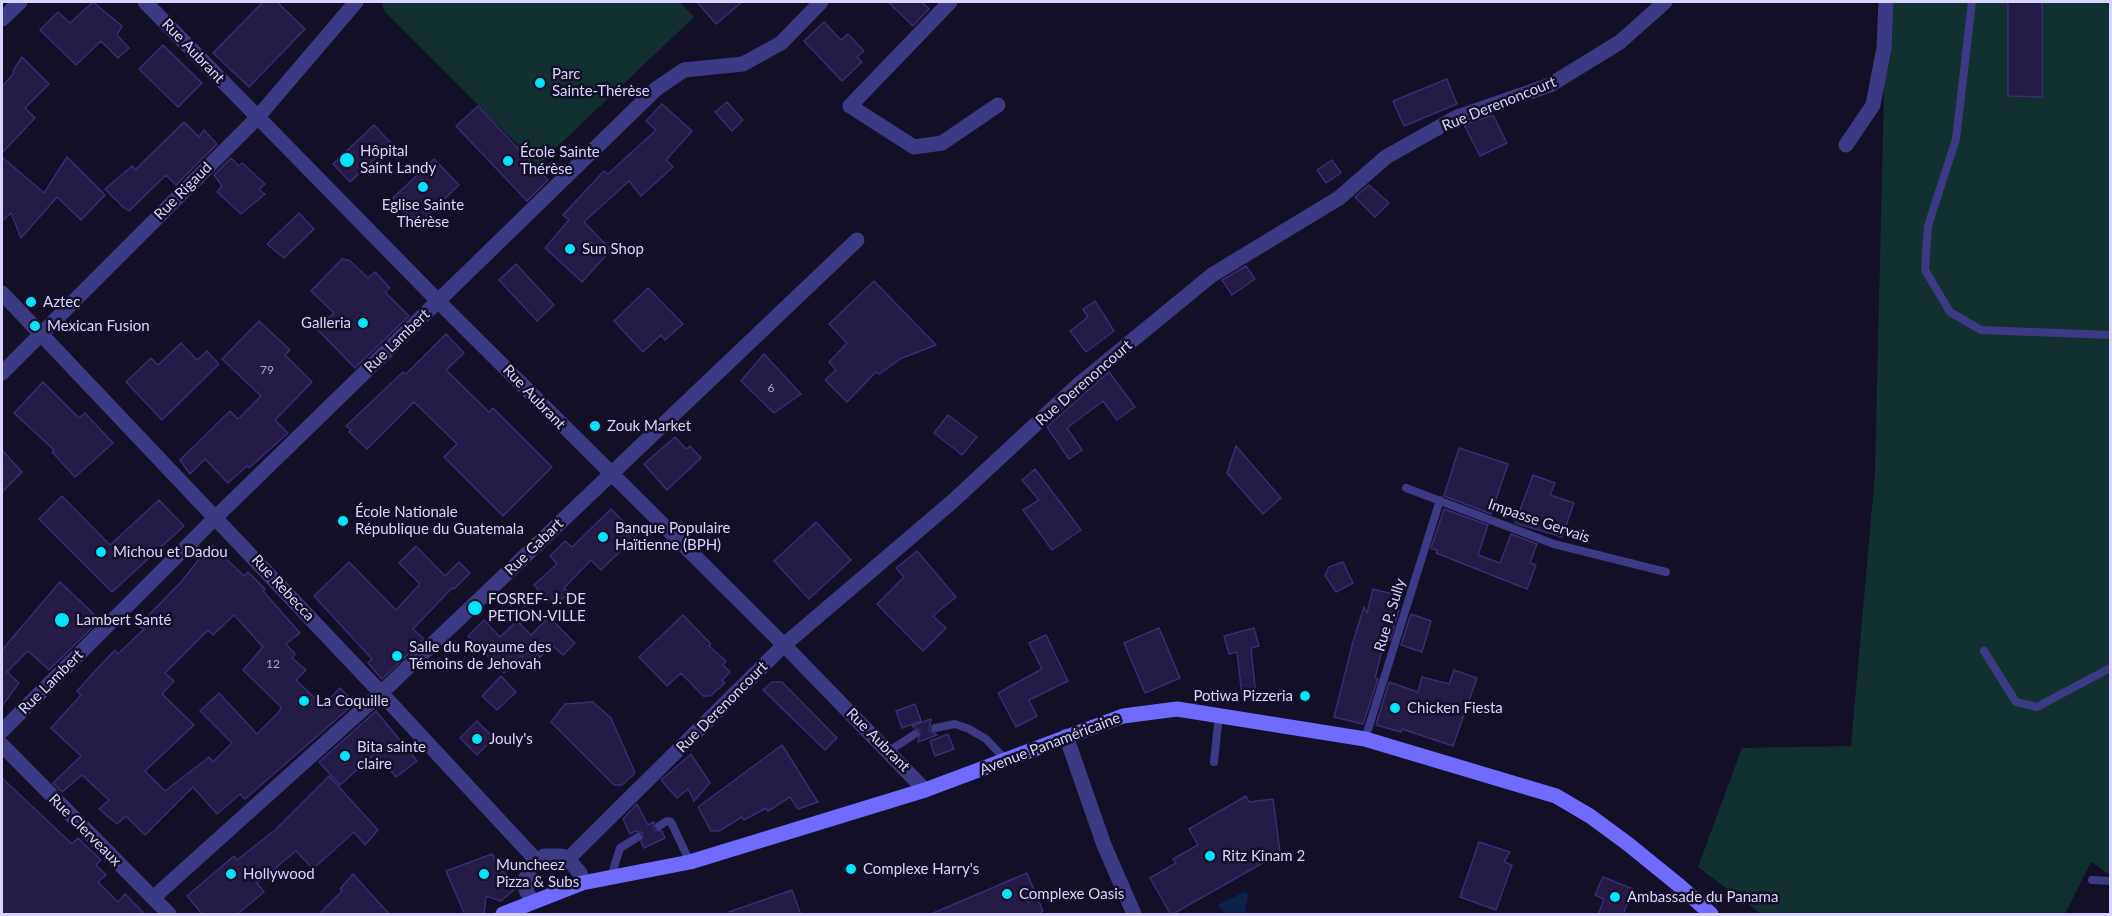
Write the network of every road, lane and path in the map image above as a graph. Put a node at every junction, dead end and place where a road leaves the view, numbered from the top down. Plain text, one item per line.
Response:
1 (20, 2) edge
2 (145, 2) edge
3 (356, 2) edge
4 (821, 2) edge
5 (950, 2) edge
6 (1665, 2) edge
7 (1886, 2) edge
8 (1972, 2) edge
9 (2, 19) edge
10 (998, 105) dead end
11 (258, 118) junction
12 (1846, 145) dead end
13 (857, 240) dead end
14 (2, 292) edge
15 (438, 301) junction
16 (40, 333) junction
17 (2110, 335) edge
18 (2, 373) edge
19 (609, 474) junction
20 (1406, 488) dead end
21 (1440, 500) junction
22 (216, 517) junction
23 (1666, 572) dead end
24 (784, 645) junction
25 (1984, 651) dead end
26 (2110, 668) edge
27 (381, 693) junction
28 (1219, 714) junction
29 (935, 728) dead end
30 (2, 731) edge
31 (915, 734) dead end
32 (1066, 736) junction
33 (1365, 739) junction
34 (2, 745) edge
35 (889, 752) junction
36 (1005, 759) junction
37 (1214, 762) dead end
38 (925, 790) junction
39 (659, 826) dead end
40 (638, 837) dead end
41 (568, 859) junction
42 (537, 861) junction
43 (690, 862) junction
44 (611, 877) junction
45 (2092, 880) dead end
46 (2110, 881) edge
47 (582, 883) junction
48 (153, 898) junction
49 (532, 902) junction
50 (169, 915) edge
51 (503, 915) edge
52 (1134, 915) edge
53 (1710, 915) edge

1 - 9 street
2 - 11 street, Rue Aubrant
3 - 11 street, Rue Rigaud
4 - 15 street, Rue Lambert
5 - 10 street
6 - 24 street, Rue Derenoncourt
7 - 12 street
8 - 17 lane
11 - 15 street, Rue Aubrant
11 - 16 street, Rue Rigaud
13 - 19 street, Rue Gabart
14 - 16 street, Rue Rebecca
15 - 19 street, Rue Aubrant
15 - 22 street, Rue Lambert
16 - 18 street, Rue Rigaud
16 - 22 street, Rue Rebecca
19 - 24 street, Rue Aubrant
19 - 27 street, Rue Gabart
20 - 21 lane, Impasse Gervais
21 - 23 lane, Impasse Gervais
21 - 33 lane, Rue P. Sully
22 - 27 street, Rue Rebecca
22 - 30 street, Rue Lambert
24 - 35 street, Rue Aubrant
24 - 41 street, Rue Derenoncourt
25 - 26 lane
27 - 42 street, Rue Rebecca
27 - 48 street, Rue Gabart
28 - 32 main road, Avenue Panaméricaine
28 - 33 main road, Avenue Panaméricaine
28 - 37 lane
29 - 36 lane
31 - 35 lane
32 - 36 main road, Avenue Panaméricaine
32 - 52 street
33 - 53 main road, Avenue Panaméricaine
34 - 48 street, Rue Clerveaux
35 - 38 street, Rue Aubrant
36 - 38 main road, Avenue Panaméricaine
38 - 43 main road, Avenue Panaméricaine
39 - 43 lane
40 - 44 lane
41 - 42 street
41 - 47 street
42 - 49 street
43 - 44 main road, Avenue Panaméricaine
44 - 47 main road, Avenue Panaméricaine
45 - 46 lane
47 - 49 main road, Avenue Panaméricaine
48 - 50 street, Rue Clerveaux
49 - 51 main road, Avenue Panaméricaine

